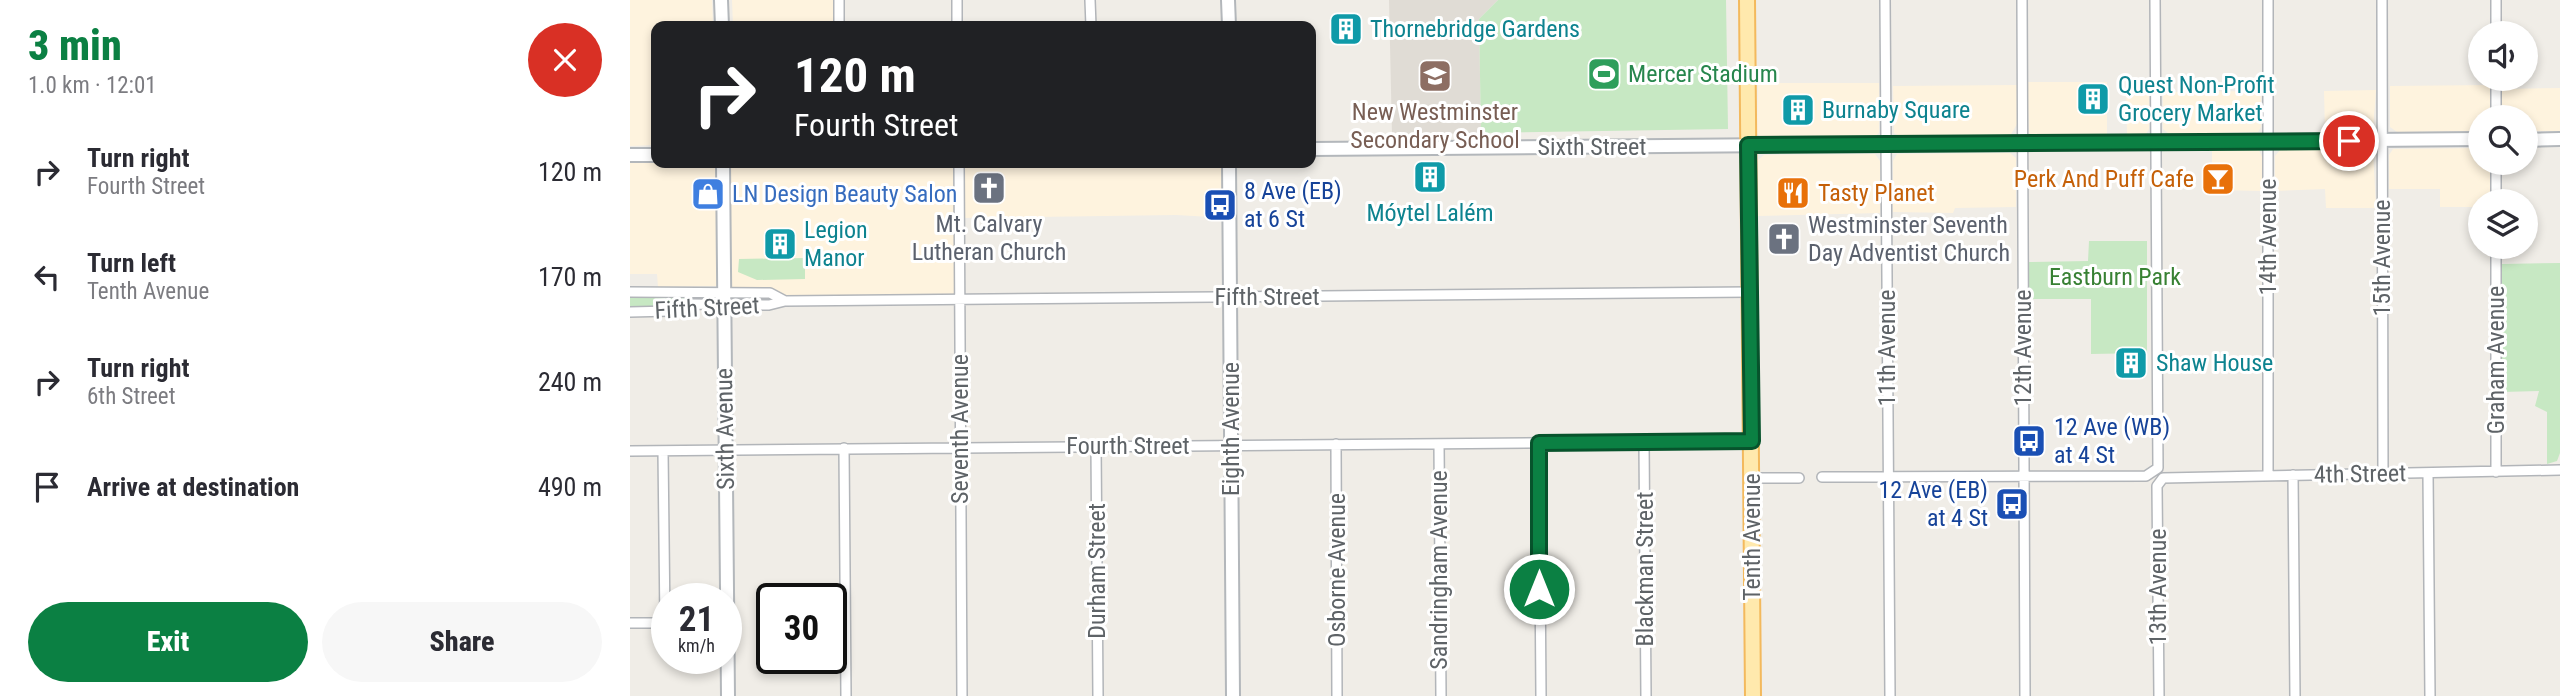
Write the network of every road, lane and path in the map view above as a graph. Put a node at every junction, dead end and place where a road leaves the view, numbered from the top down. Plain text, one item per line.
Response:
1 (722, 0) edge
2 (839, 0) edge
3 (957, 0) edge
4 (1090, 0) edge
5 (1228, 0) edge
6 (1747, 0) edge
7 (1885, 0) edge
8 (2022, 0) edge
9 (2155, 0) edge
10 (2268, 0) edge
11 (2382, 0) edge
12 (2496, 0) edge
13 (722, 21) edge
14 (839, 21) edge
15 (957, 21) edge
16 (1091, 21) edge
17 (1228, 21) edge
18 (2496, 21) edge
19 (2468, 139) edge
20 (2538, 139) edge
21 (2560, 139) edge
22 (2382, 140) junction
23 (2268, 141) junction
24 (2156, 142) junction
25 (2022, 144) junction
26 (1748, 145) junction
27 (1886, 145) junction
28 (1316, 149) edge
29 (630, 155) edge
30 (651, 155) edge
31 (723, 168) edge
32 (959, 168) edge
33 (1229, 168) edge
34 (2496, 259) edge
35 (630, 292) edge
36 (1750, 292) junction
37 (1231, 297) junction
38 (723, 298) junction
39 (959, 299) junction
40 (630, 312) edge
41 (1752, 441) junction
42 (1644, 442) junction
43 (1539, 443) junction
44 (1336, 444) junction
45 (1439, 444) junction
46 (1231, 445) junction
47 (1096, 446) junction
48 (844, 448) junction
49 (961, 448) junction
50 (726, 449) junction
51 (630, 451) edge
52 (663, 451) junction
53 (2560, 470) edge
54 (2496, 472) junction
55 (2383, 474) junction
56 (2428, 474) junction
57 (2268, 475) junction
58 (2293, 475) junction
59 (1888, 476) junction
60 (2023, 476) junction
61 (2157, 476) junction
62 (1822, 477) dead end
63 (1752, 478) junction
64 (1799, 478) dead end
65 (665, 583) edge
66 (727, 583) edge
67 (651, 623) edge
68 (630, 624) edge
69 (728, 674) edge
70 (728, 696) edge
71 (846, 696) edge
72 (962, 696) edge
73 (1098, 696) edge
74 (1233, 696) edge
75 (1337, 696) edge
76 (1440, 696) edge
77 (1541, 696) edge
78 (1646, 696) edge
79 (1753, 696) edge
80 (1890, 696) edge
81 (2025, 696) edge
82 (2159, 696) edge
83 (2295, 696) edge
84 (2430, 696) edge

1 - 13 street
2 - 14 street
3 - 15 street
4 - 16 street
5 - 17 street
6 - 26 main road, Tenth Avenue
7 - 27 street, 11th Avenue
8 - 25 street, 12th Avenue
9 - 24 street, 13th Avenue
10 - 23 street, 14th Avenue
11 - 22 street, 15th Avenue
12 - 18 street
19 - 22 street, Sixth Street
20 - 21 street
22 - 23 street, Sixth Street
22 - 55 street, 15th Avenue
23 - 24 street, Sixth Street
23 - 57 street, 14th Avenue
24 - 25 street, Sixth Street
24 - 61 street, 13th Avenue
25 - 27 street, Sixth Street
25 - 60 street, 12th Avenue
26 - 27 street, Sixth Street
26 - 28 street, Sixth Street
26 - 36 main road, Tenth Avenue
27 - 59 street, 11th Avenue
29 - 30 street
31 - 38 street, Sixth Avenue
32 - 39 street, Seventh Avenue
33 - 37 street, Eighth Avenue
34 - 54 street, Graham Avenue
35 - 38 street, Fifth Street
36 - 37 street, Fifth Street
36 - 41 main road, Tenth Avenue
37 - 39 street, Fifth Street
37 - 46 street, Eighth Avenue
38 - 39 street, Fifth Street
38 - 40 street, Fifth Street
38 - 50 street, Sixth Avenue
39 - 49 street, Seventh Avenue
41 - 42 street, Fourth Street
41 - 63 main road, Tenth Avenue
42 - 43 street, Fourth Street
42 - 78 street, Blackman Street
43 - 45 street, Fourth Street
43 - 77 street
44 - 45 street, Fourth Street
44 - 46 street, Fourth Street
44 - 75 street, Osborne Avenue
45 - 76 street, Sandringham Avenue
46 - 47 street, Fourth Street
46 - 74 street, Eighth Avenue
47 - 49 street, Fourth Street
47 - 73 street, Durham Street
48 - 49 street, Fourth Street
48 - 50 street, Fourth Street
48 - 71 street
49 - 72 street, Seventh Avenue
50 - 52 street, Fourth Street
50 - 66 street, Sixth Avenue
51 - 52 street, Fourth Street
52 - 65 street
53 - 54 street, 4th Street
54 - 56 street, 4th Street
55 - 56 street, 4th Street
55 - 58 street, 4th Street
56 - 84 street
57 - 58 street, 4th Street
57 - 61 street, 4th Street
58 - 83 street
59 - 60 street, 4th Street
59 - 62 street, 4th Street
59 - 80 street, 11th Avenue
60 - 61 street, 4th Street
60 - 81 street, 12th Avenue
61 - 82 street, 13th Avenue
63 - 64 street
63 - 79 main road, Tenth Avenue
67 - 68 street
69 - 70 street, Sixth Avenue

